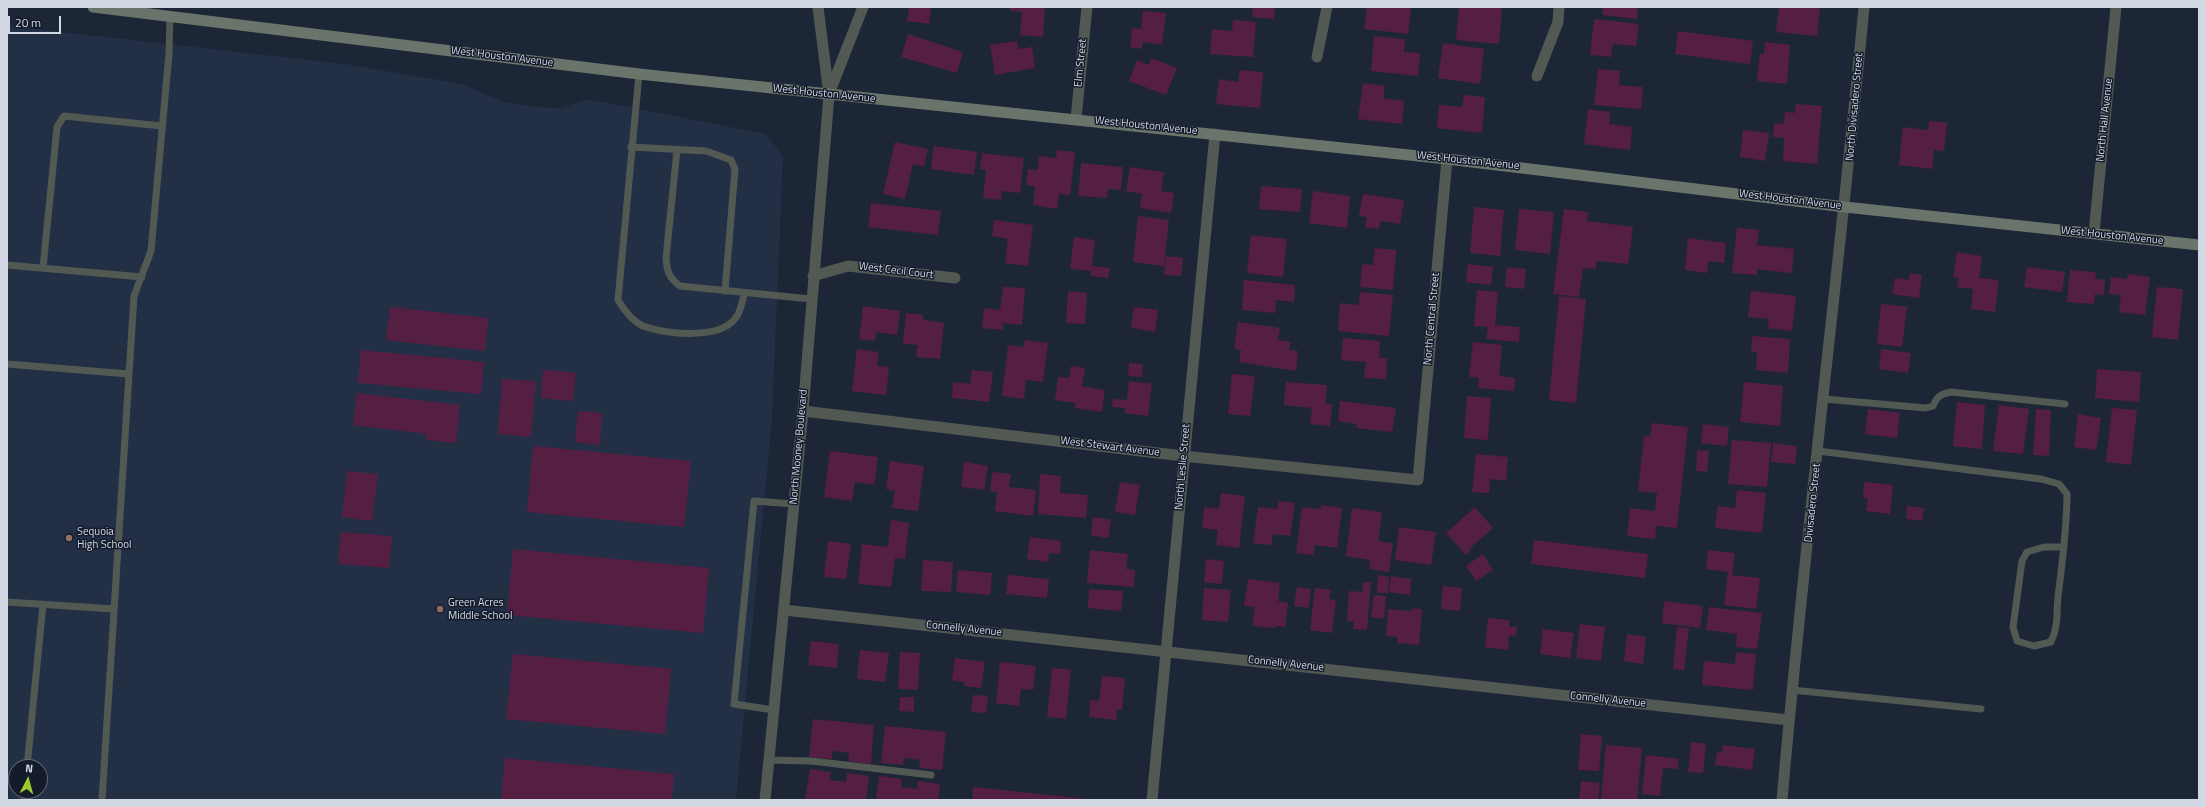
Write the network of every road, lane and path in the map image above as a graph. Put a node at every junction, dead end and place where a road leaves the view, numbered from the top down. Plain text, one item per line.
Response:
1 (93, 7) edge
2 (818, 7) edge
3 (863, 7) edge
4 (1087, 7) edge
5 (1327, 7) edge
6 (1559, 7) edge
7 (1864, 7) edge
8 (2116, 7) edge
9 (170, 16) junction
10 (1317, 57) dead end
11 (639, 74) junction
12 (1536, 76) dead end
13 (829, 95) junction
14 (1076, 119) junction
15 (162, 126) junction
16 (1215, 134) junction
17 (631, 147) junction
18 (677, 150) junction
19 (1447, 159) junction
20 (1845, 207) junction
21 (2094, 233) junction
22 (2199, 246) edge
23 (7, 265) edge
24 (43, 268) junction
25 (813, 276) junction
26 (142, 277) junction
27 (955, 278) dead end
28 (725, 291) junction
29 (744, 293) junction
30 (811, 299) junction
31 (7, 364) edge
32 (129, 374) junction
33 (1824, 399) junction
34 (2065, 404) dead end
35 (803, 411) junction
36 (1818, 451) junction
37 (1184, 456) junction
38 (1418, 480) joint
39 (794, 504) junction
40 (2064, 547) junction
41 (7, 602) edge
42 (43, 604) junction
43 (114, 609) junction
44 (784, 610) junction
45 (1166, 651) junction
46 (1792, 690) junction
47 (1982, 709) dead end
48 (774, 710) junction
49 (1789, 720) junction
50 (28, 759) edge
51 (769, 760) junction
52 (931, 775) dead end
53 (102, 800) edge
54 (765, 800) edge
55 (1152, 800) edge
56 (1782, 800) edge

1 - 9 main road, West Houston Avenue
2 - 13 street, North Mooney Boulevard
3 - 13 street, North Mooney Boulevard
4 - 14 street, Elm Street
5 - 10 street
6 - 12 street
7 - 20 street, North Divisadero Street
8 - 21 street, North Hall Avenue
9 - 11 main road, West Houston Avenue
9 - 15 lane
11 - 13 main road, West Houston Avenue
11 - 17 lane
13 - 14 main road, West Houston Avenue
13 - 25 street, North Mooney Boulevard
14 - 16 main road, West Houston Avenue
15 - 24 lane
15 - 26 lane
16 - 19 main road, West Houston Avenue
16 - 37 street, North Leslie Street
17 - 18 lane
17 - 29 lane
18 - 28 lane
18 - 28 lane
19 - 20 main road, West Houston Avenue
19 - 38 street, North Central Street
20 - 21 main road, West Houston Avenue
20 - 33 street, Divisadero Street
21 - 22 main road, West Houston Avenue
23 - 24 lane
24 - 26 lane
25 - 27 street, West Cecil Court
25 - 30 street, North Mooney Boulevard
26 - 32 lane
28 - 29 lane
29 - 30 lane
30 - 35 street, North Mooney Boulevard
31 - 32 lane
32 - 43 lane
33 - 34 lane
33 - 36 street, Divisadero Street
35 - 37 street, West Stewart Avenue
35 - 39 street, North Mooney Boulevard
36 - 40 lane
36 - 46 street, Divisadero Street
37 - 38 street, West Stewart Avenue
37 - 45 street, North Leslie Street
39 - 44 street, North Mooney Boulevard
39 - 48 lane
40 - 40 lane
41 - 42 lane
42 - 43 lane
42 - 50 lane
43 - 53 lane
44 - 45 street, Connelly Avenue
44 - 48 street, North Mooney Boulevard
45 - 49 street, Connelly Avenue
45 - 55 street, North Leslie Street
46 - 47 lane
46 - 49 street, Divisadero Street
48 - 51 street, North Mooney Boulevard
49 - 56 street, Divisadero Street
51 - 52 lane
51 - 54 street, North Mooney Boulevard

